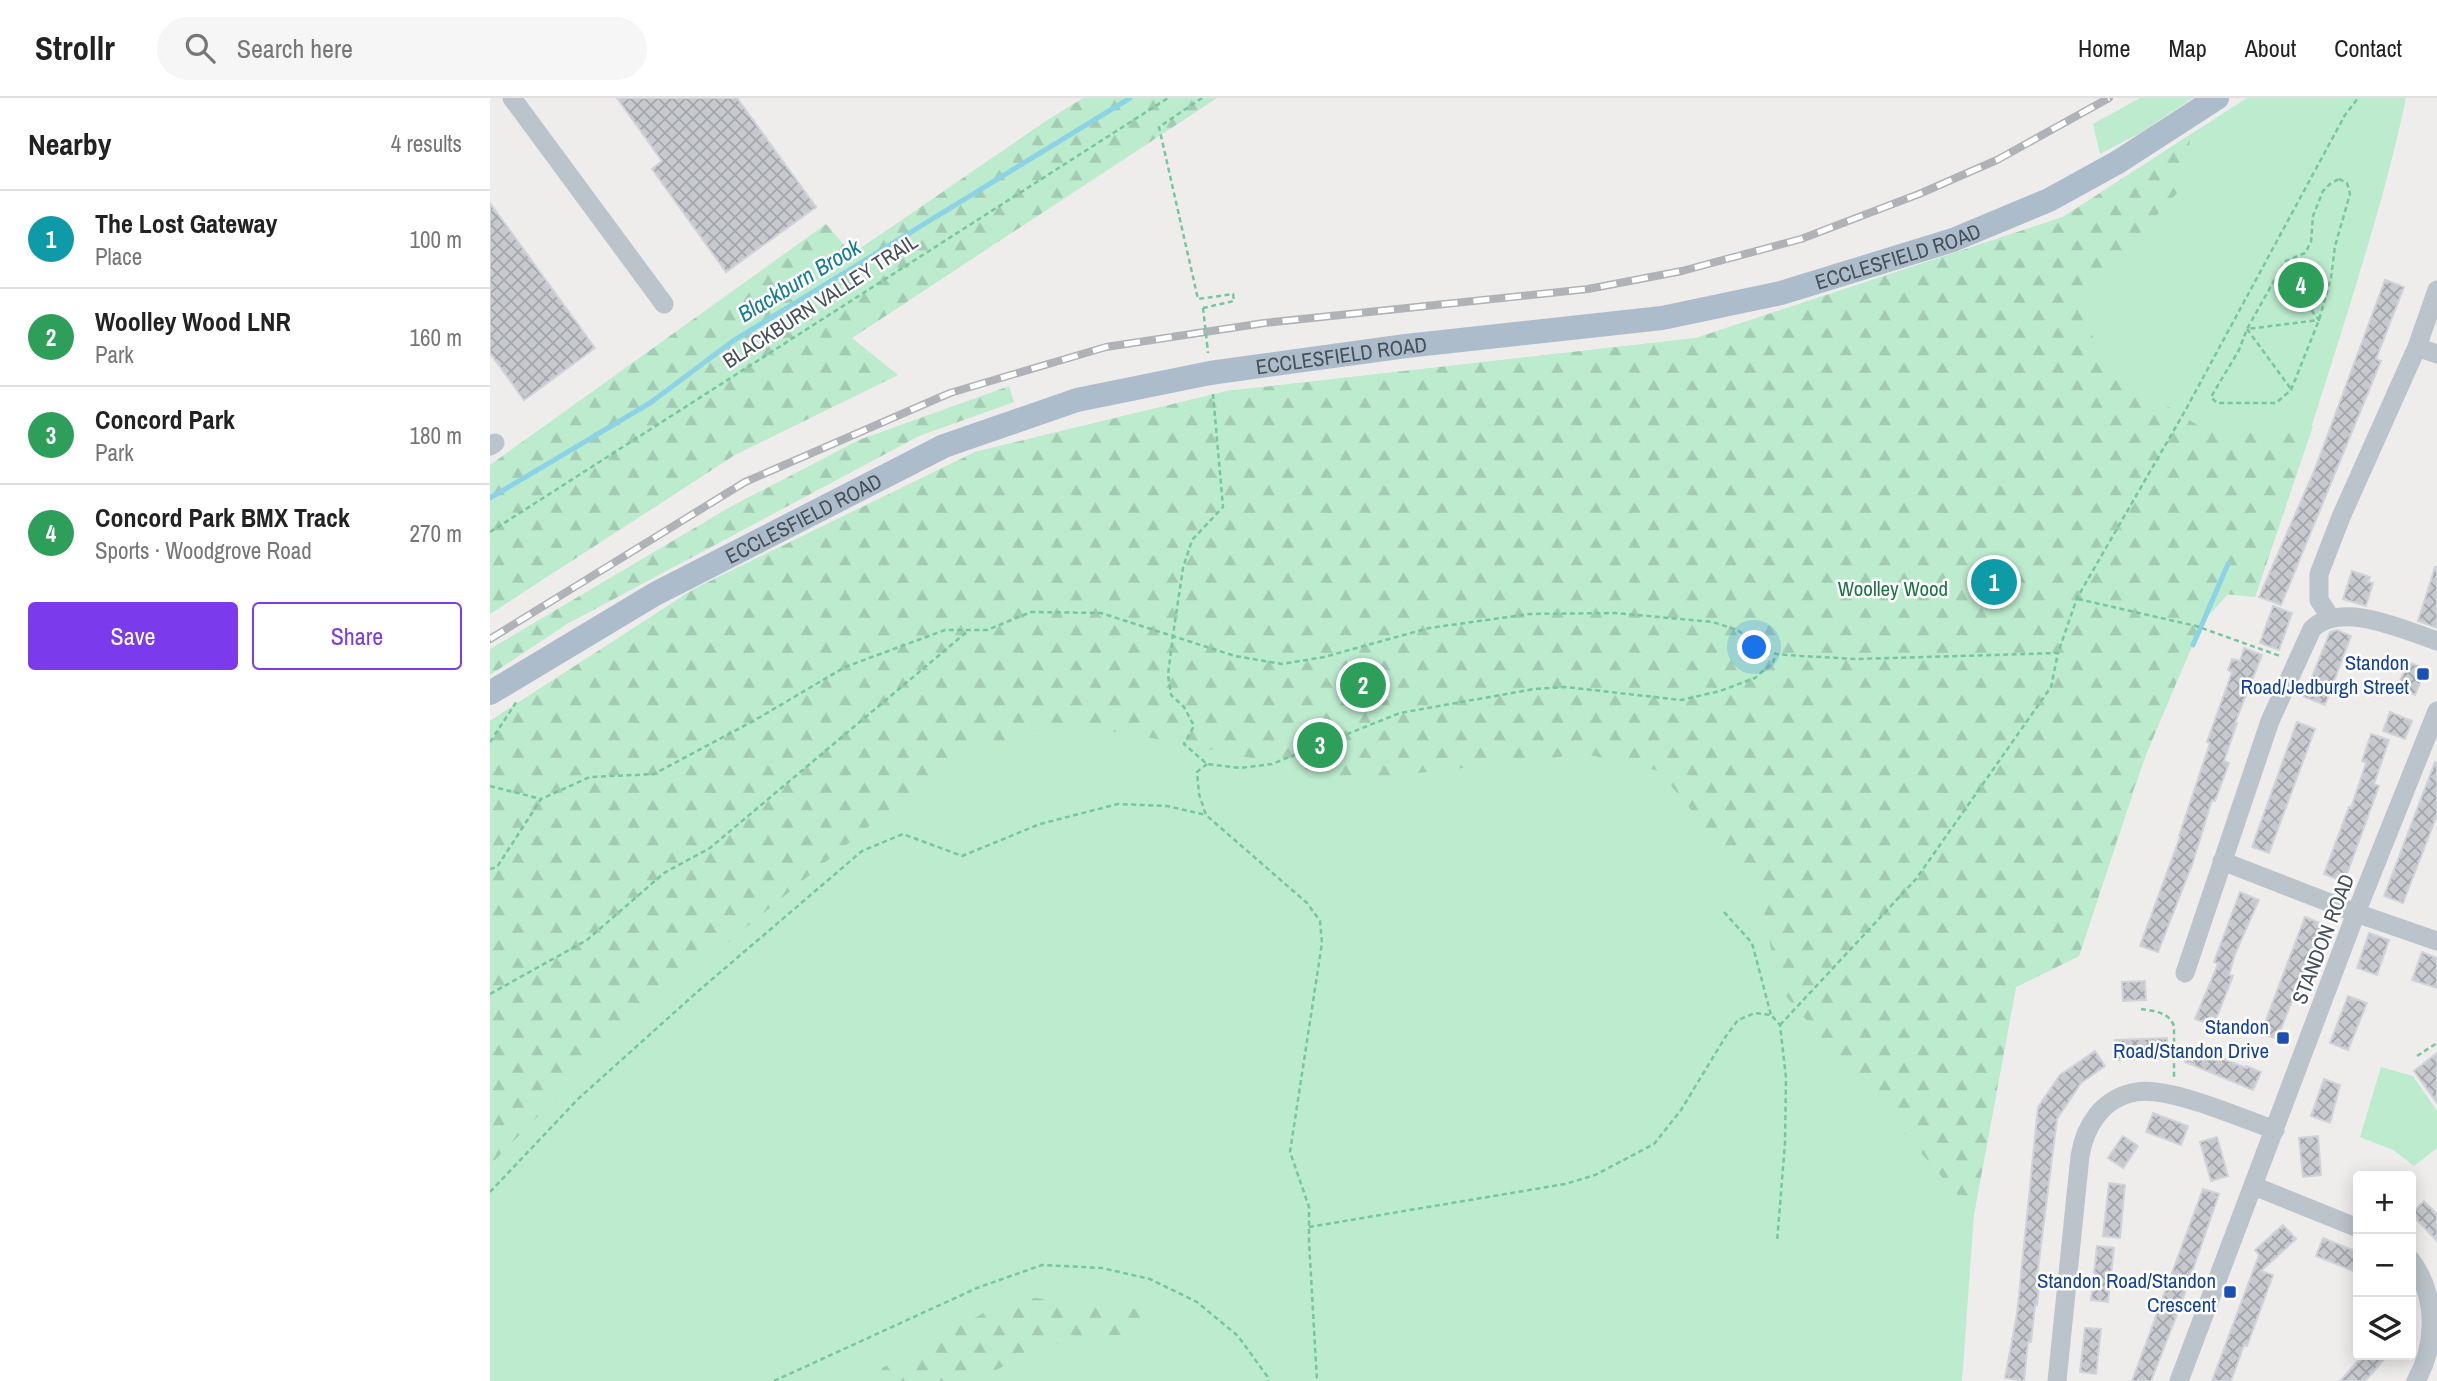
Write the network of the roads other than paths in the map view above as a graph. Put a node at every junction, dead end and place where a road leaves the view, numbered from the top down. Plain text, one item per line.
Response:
1 (512, 98) edge
2 (2217, 98) edge
3 (2437, 290) edge
4 (664, 304) dead end
5 (2417, 347) junction
6 (2437, 354) edge
7 (2330, 618) junction
8 (2437, 641) edge
9 (490, 693) edge
10 (2437, 712) edge
11 (2222, 861) junction
12 (2357, 913) junction
13 (2437, 941) edge
14 (2185, 973) dead end
15 (2275, 1130) junction
16 (2254, 1186) junction
17 (2353, 1226) edge
18 (2416, 1267) edge
19 (2057, 1381) edge
20 (2179, 1381) edge
21 (2417, 1381) edge

1 - 4 street
2 - 9 main road, ECCLESFIELD ROAD
3 - 5 street
5 - 6 street
5 - 7 street
7 - 8 street
7 - 11 street
10 - 12 street, STANDON ROAD
11 - 12 street
11 - 14 street
12 - 13 street
12 - 15 street, STANDON ROAD
15 - 16 street, STANDON ROAD
15 - 19 street
16 - 17 street
16 - 20 street, STANDON ROAD
18 - 21 street

